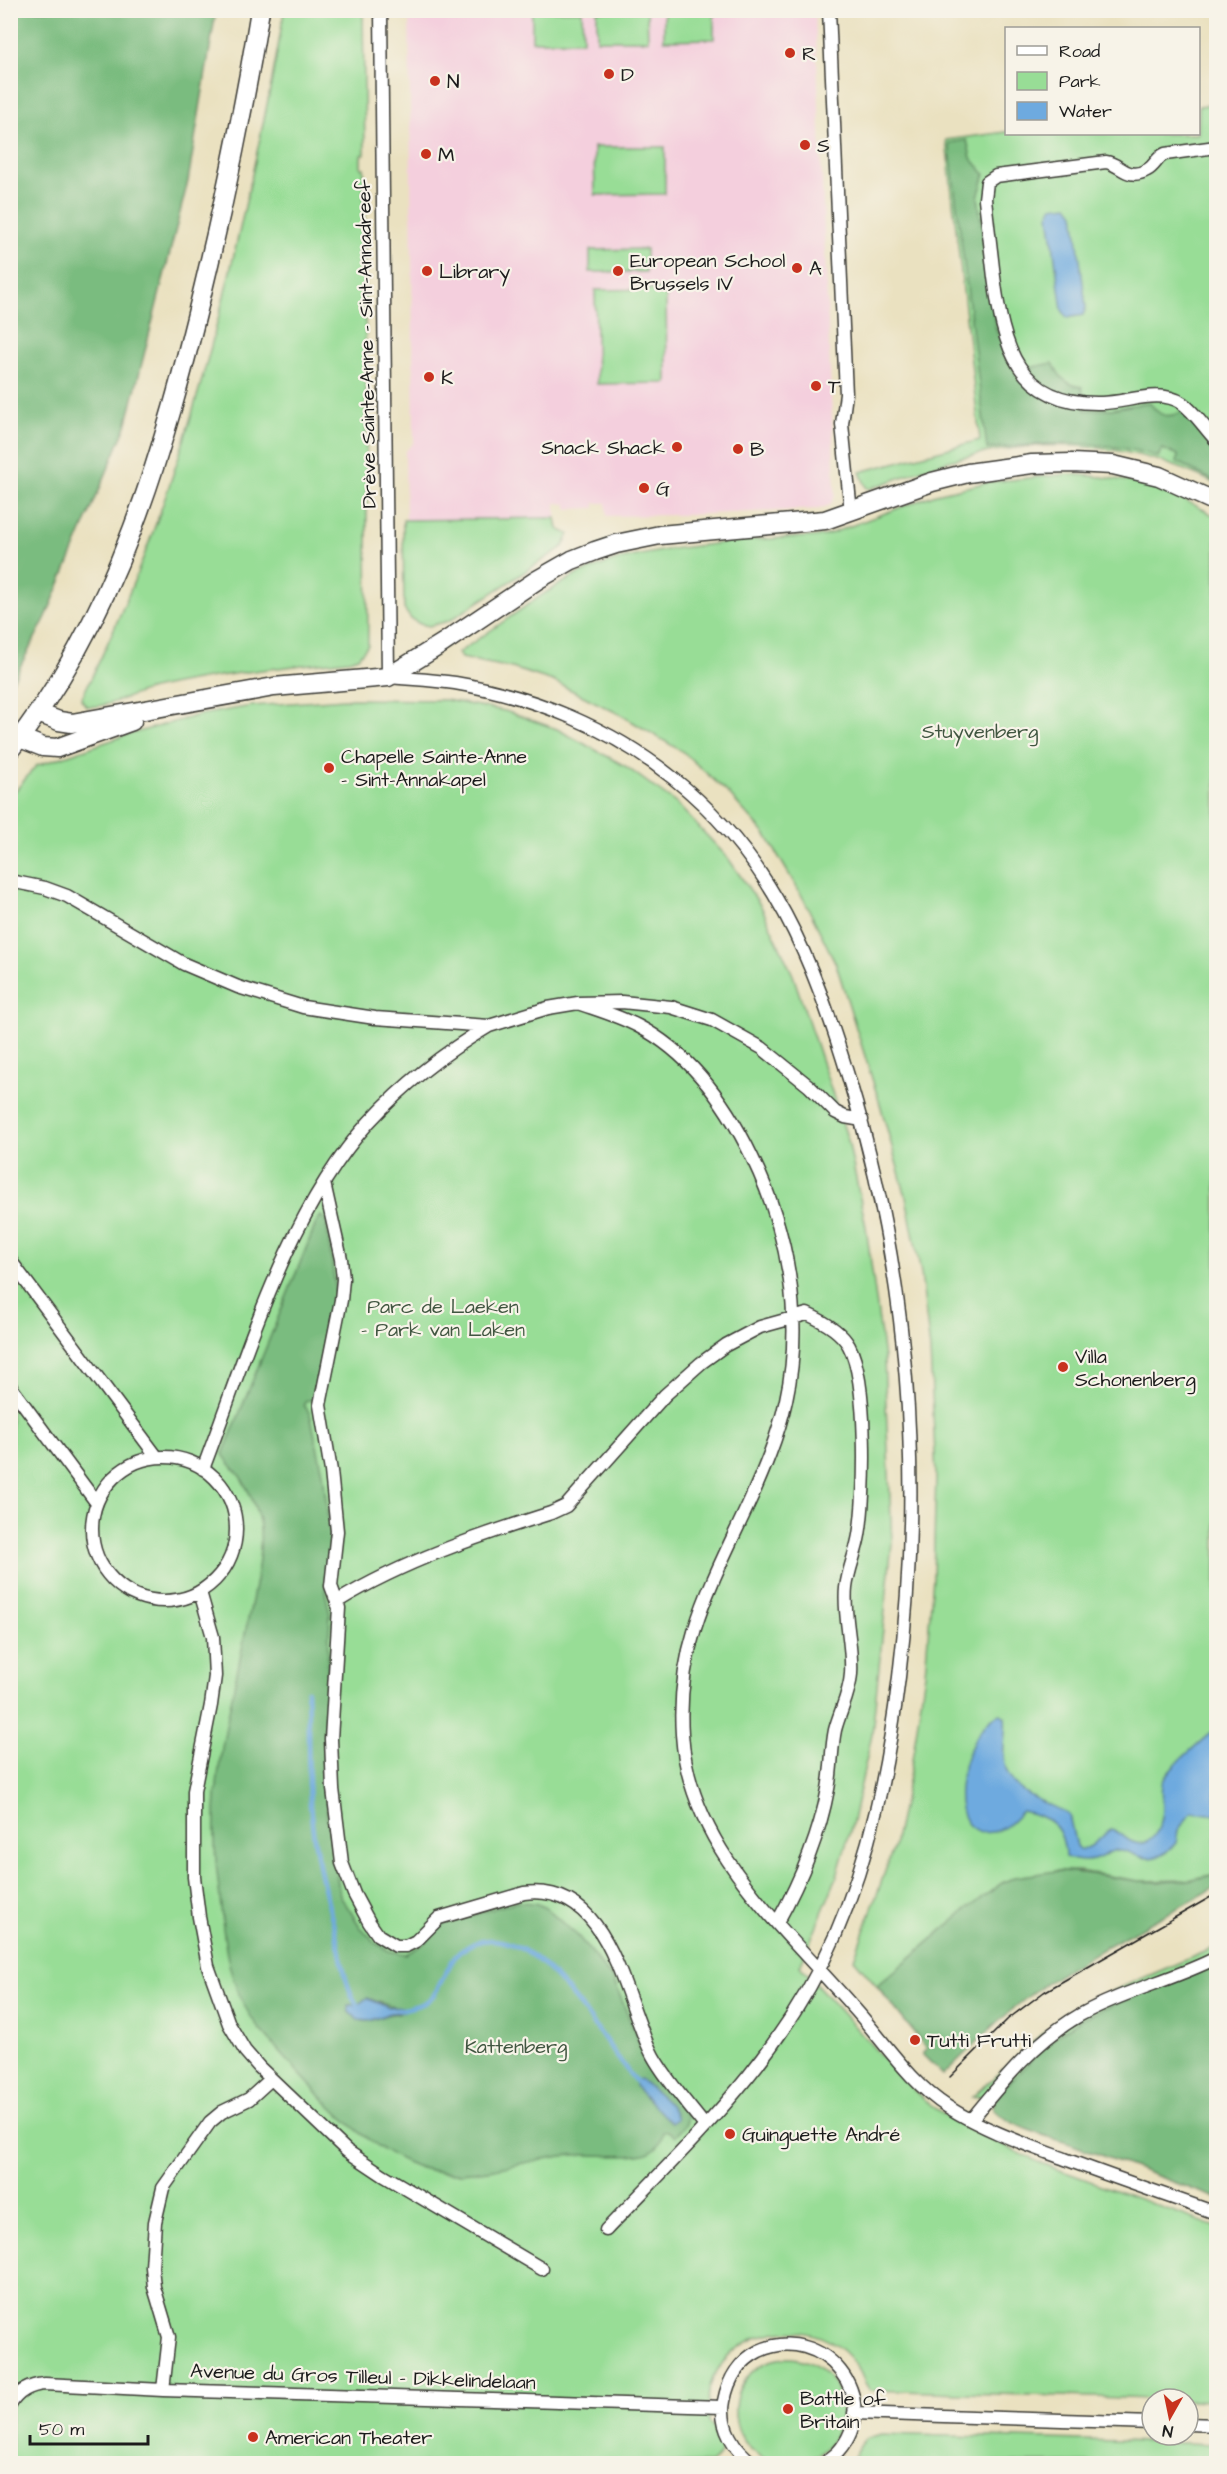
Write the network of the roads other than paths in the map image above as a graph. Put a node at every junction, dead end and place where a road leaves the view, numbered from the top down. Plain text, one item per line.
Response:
1 (260, 10) edge
2 (381, 10) edge
3 (829, 10) edge
4 (1216, 147) edge
5 (1216, 440) edge
6 (1216, 501) edge
7 (851, 513) junction
8 (388, 677) junction
9 (167, 707) junction
10 (39, 713) junction
11 (15, 744) edge
12 (10, 881) edge
13 (578, 1003) junction
14 (489, 1026) junction
15 (862, 1120) junction
16 (324, 1183) junction
17 (10, 1260) edge
18 (794, 1317) junction
19 (10, 1386) edge
20 (157, 1457) junction
21 (203, 1469) junction
22 (96, 1502) junction
23 (200, 1592) junction
24 (338, 1601) junction
25 (777, 1923) junction
26 (1216, 1958) edge
27 (819, 1971) junction
28 (271, 2079) junction
29 (971, 2120) junction
30 (705, 2127) junction
31 (1216, 2213) edge
32 (606, 2230) dead end
33 (542, 2269) dead end
34 (163, 2390) junction
35 (10, 2405) edge
36 (723, 2407) junction
37 (854, 2413) junction
38 (1140, 2423) edge
39 (1200, 2424) edge
40 (1216, 2425) edge
41 (745, 2461) edge
42 (824, 2463) edge

1 - 10 street
2 - 8 street, Drève Sainte-Anne - Sint-Annadreef
3 - 7 street
4 - 5 street
6 - 7 street
7 - 8 street
8 - 9 street
8 - 15 street
9 - 10 street
9 - 11 street
10 - 11 street
12 - 14 street
13 - 14 street
13 - 15 street
13 - 18 street
14 - 16 street
15 - 27 street
16 - 21 street
16 - 24 street
17 - 20 street
18 - 24 street
18 - 25 street
18 - 25 street
19 - 22 street
20 - 21 street
20 - 22 street
21 - 23 street
22 - 23 street
23 - 28 street
24 - 30 street
25 - 27 street
26 - 29 street
27 - 29 street
27 - 30 street
28 - 33 street
28 - 34 street
29 - 31 street
30 - 32 street
34 - 35 street, Avenue du Gros Tilleul - Dikkelindelaan
34 - 36 street, Avenue du Gros Tilleul - Dikkelindelaan
36 - 37 street
36 - 41 street
37 - 38 street
37 - 42 street
39 - 40 street

